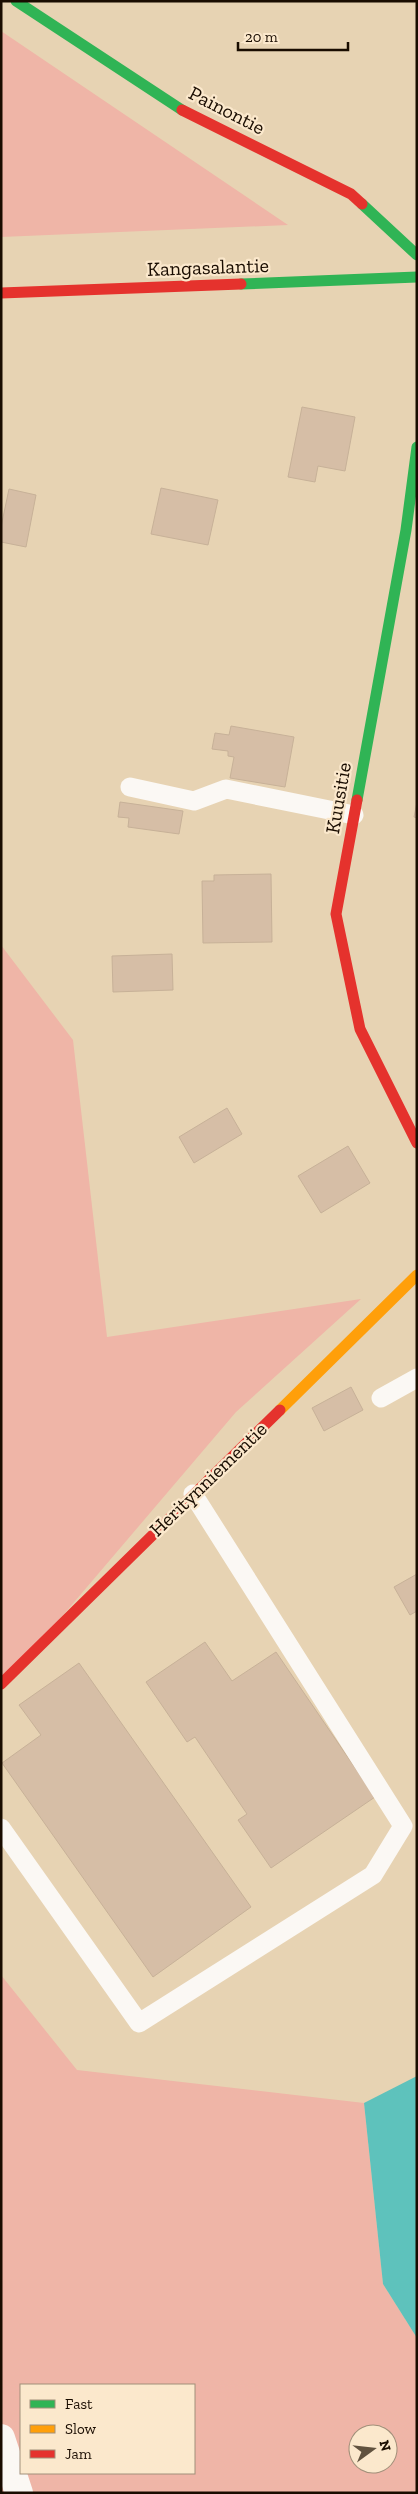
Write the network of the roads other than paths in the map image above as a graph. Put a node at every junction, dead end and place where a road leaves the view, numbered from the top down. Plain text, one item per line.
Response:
1 (16, 1) edge
2 (417, 254) edge
3 (417, 277) edge
4 (1, 293) edge
5 (417, 447) edge
6 (130, 787) dead end
7 (354, 815) junction
8 (417, 1143) edge
9 (417, 1275) edge
10 (417, 1378) edge
11 (381, 1398) dead end
12 (193, 1494) junction
13 (1, 1684) edge
14 (1, 1828) edge
15 (1, 2438) edge
16 (20, 2493) edge

1 - 2 street, Painontie
3 - 4 street, Kangasalantie
5 - 7 street, Kuusitie
6 - 7 lane
7 - 8 street, Kuusitie
9 - 12 street, Heritynniementie
10 - 11 lane
12 - 13 street, Heritynniementie
12 - 14 lane
15 - 16 street

